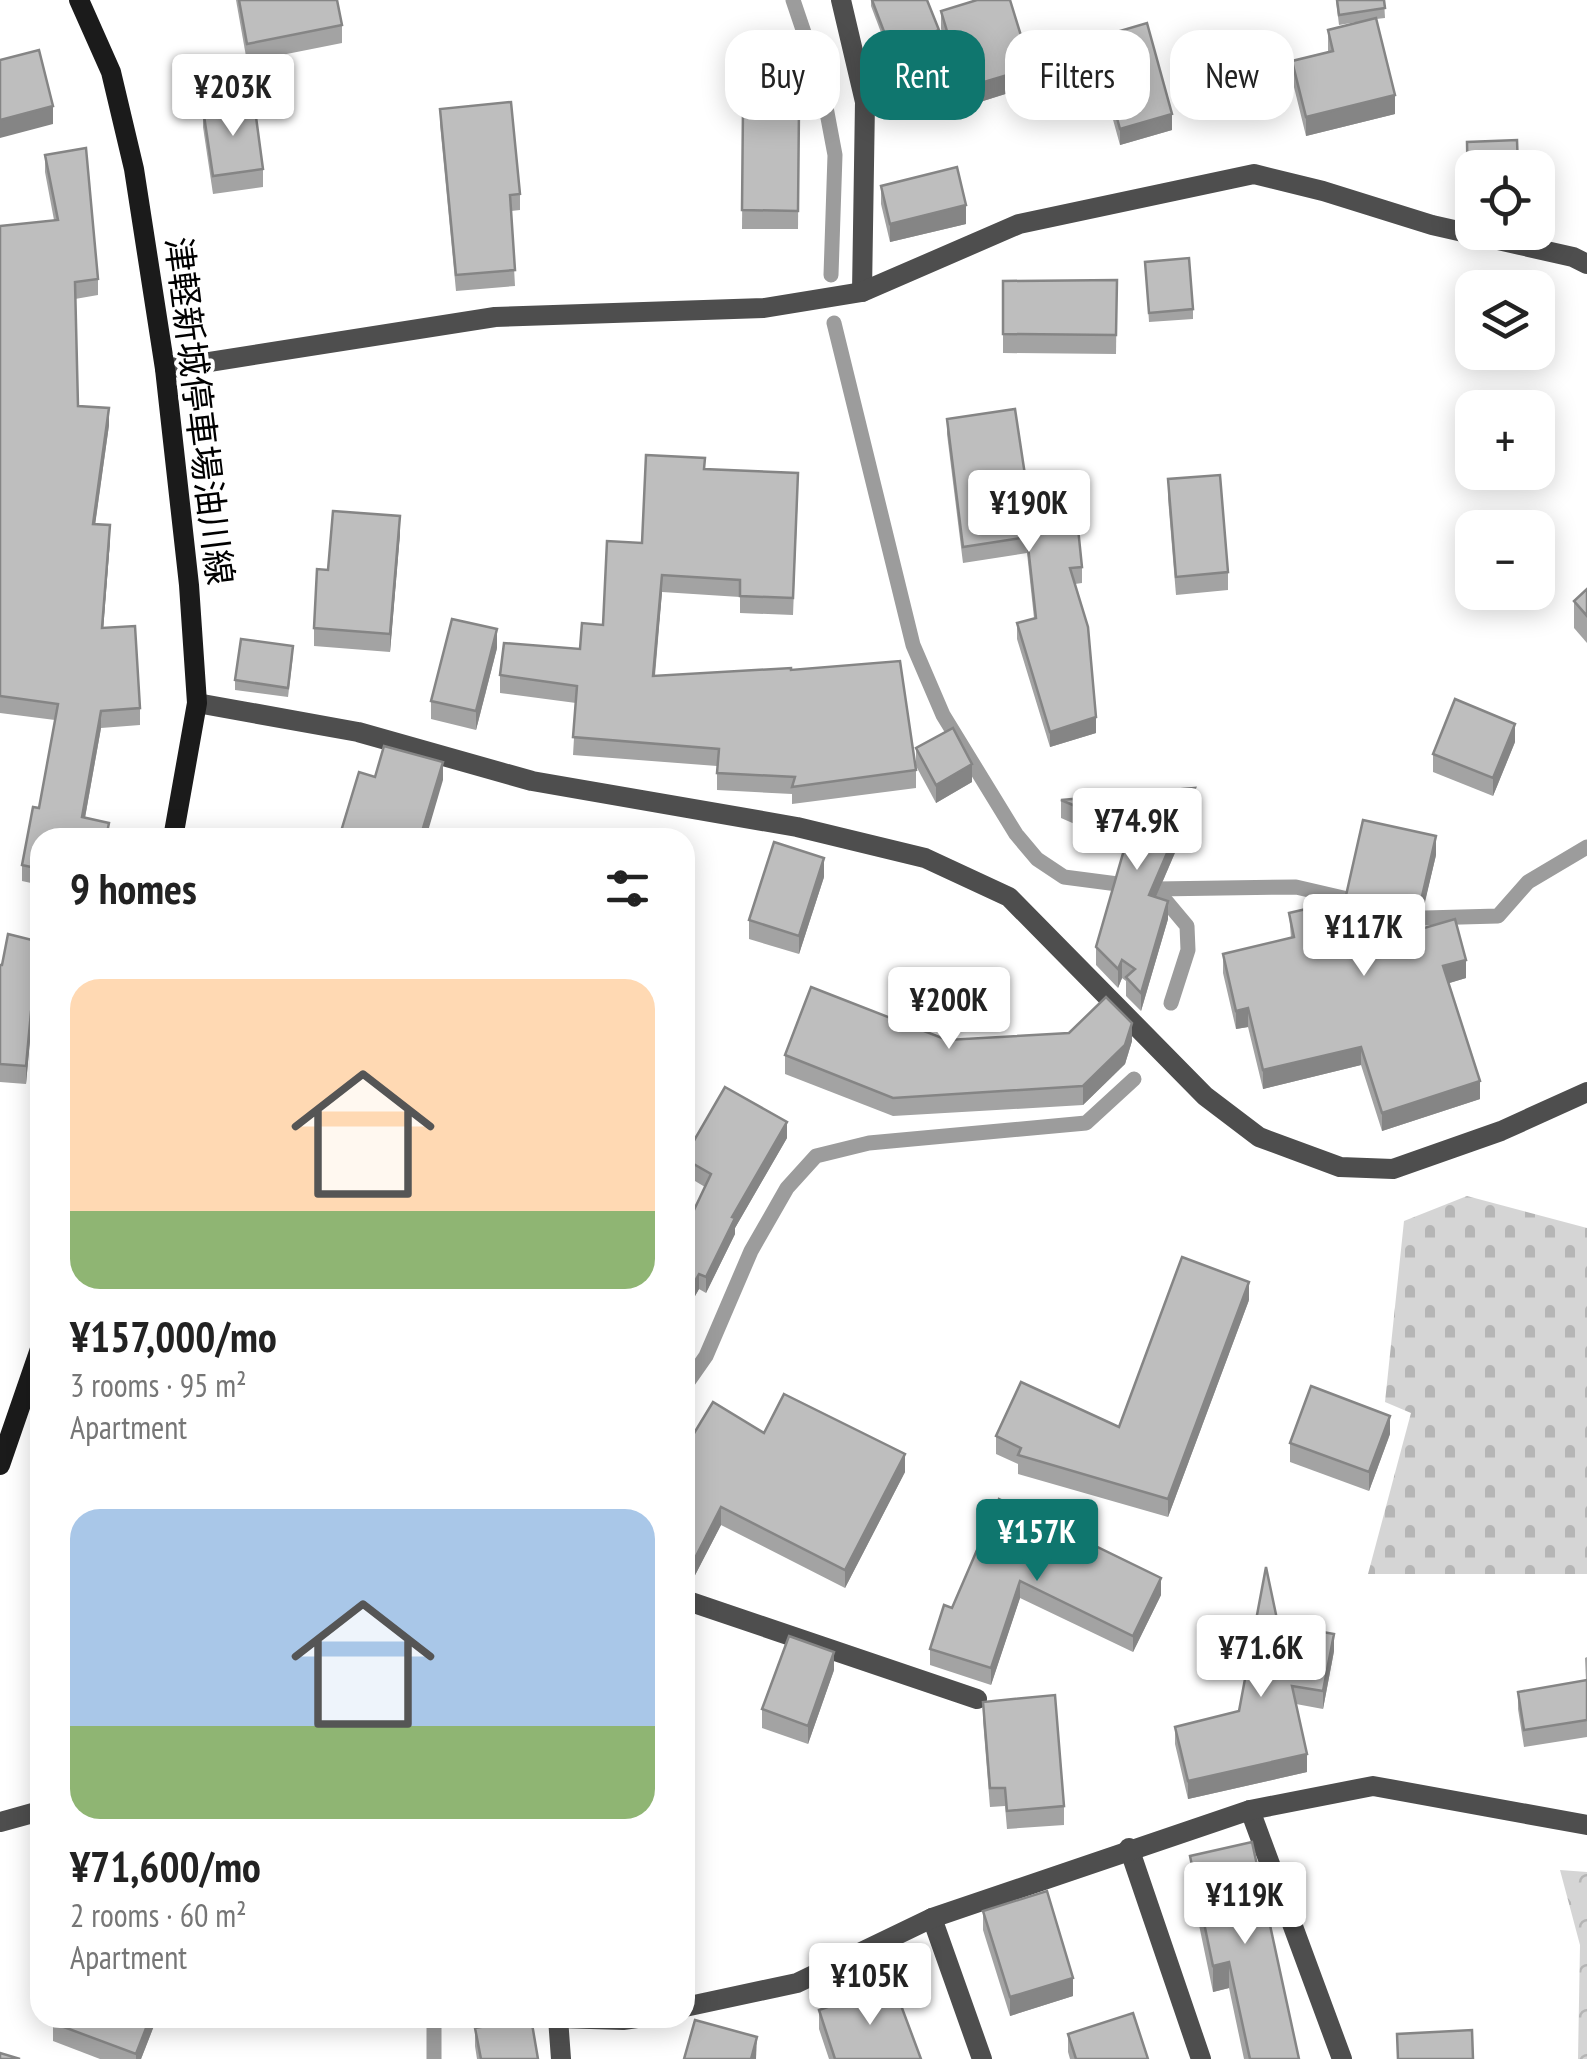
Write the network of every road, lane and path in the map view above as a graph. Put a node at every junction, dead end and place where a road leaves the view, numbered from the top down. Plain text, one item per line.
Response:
1 (80, 0) edge
2 (841, 0) edge
3 (1587, 264) edge
4 (862, 292) junction
5 (164, 369) junction
6 (196, 703) junction
7 (175, 828) edge
8 (1587, 1092) edge
9 (30, 1379) edge
10 (0, 1465) edge
11 (695, 1603) edge
12 (978, 1699) dead end
13 (1250, 1810) junction
14 (30, 1814) edge
15 (0, 1822) edge
16 (1587, 1825) edge
17 (1129, 1848) junction
18 (932, 1918) junction
19 (695, 2005) edge
20 (558, 2028) edge
21 (560, 2059) edge
22 (982, 2059) edge
23 (1201, 2059) edge
24 (1342, 2059) edge

1 - 5 main road, 津軽新城停車場油川線
2 - 4 street
3 - 4 street
4 - 5 street
5 - 6 main road, 津軽新城停車場油川線
6 - 7 main road, 津軽新城停車場油川線
6 - 8 street
9 - 10 main road
11 - 12 street
13 - 16 street
13 - 17 street
13 - 24 street
14 - 15 street
17 - 18 street
17 - 23 street
18 - 19 street
18 - 22 street
20 - 21 street

